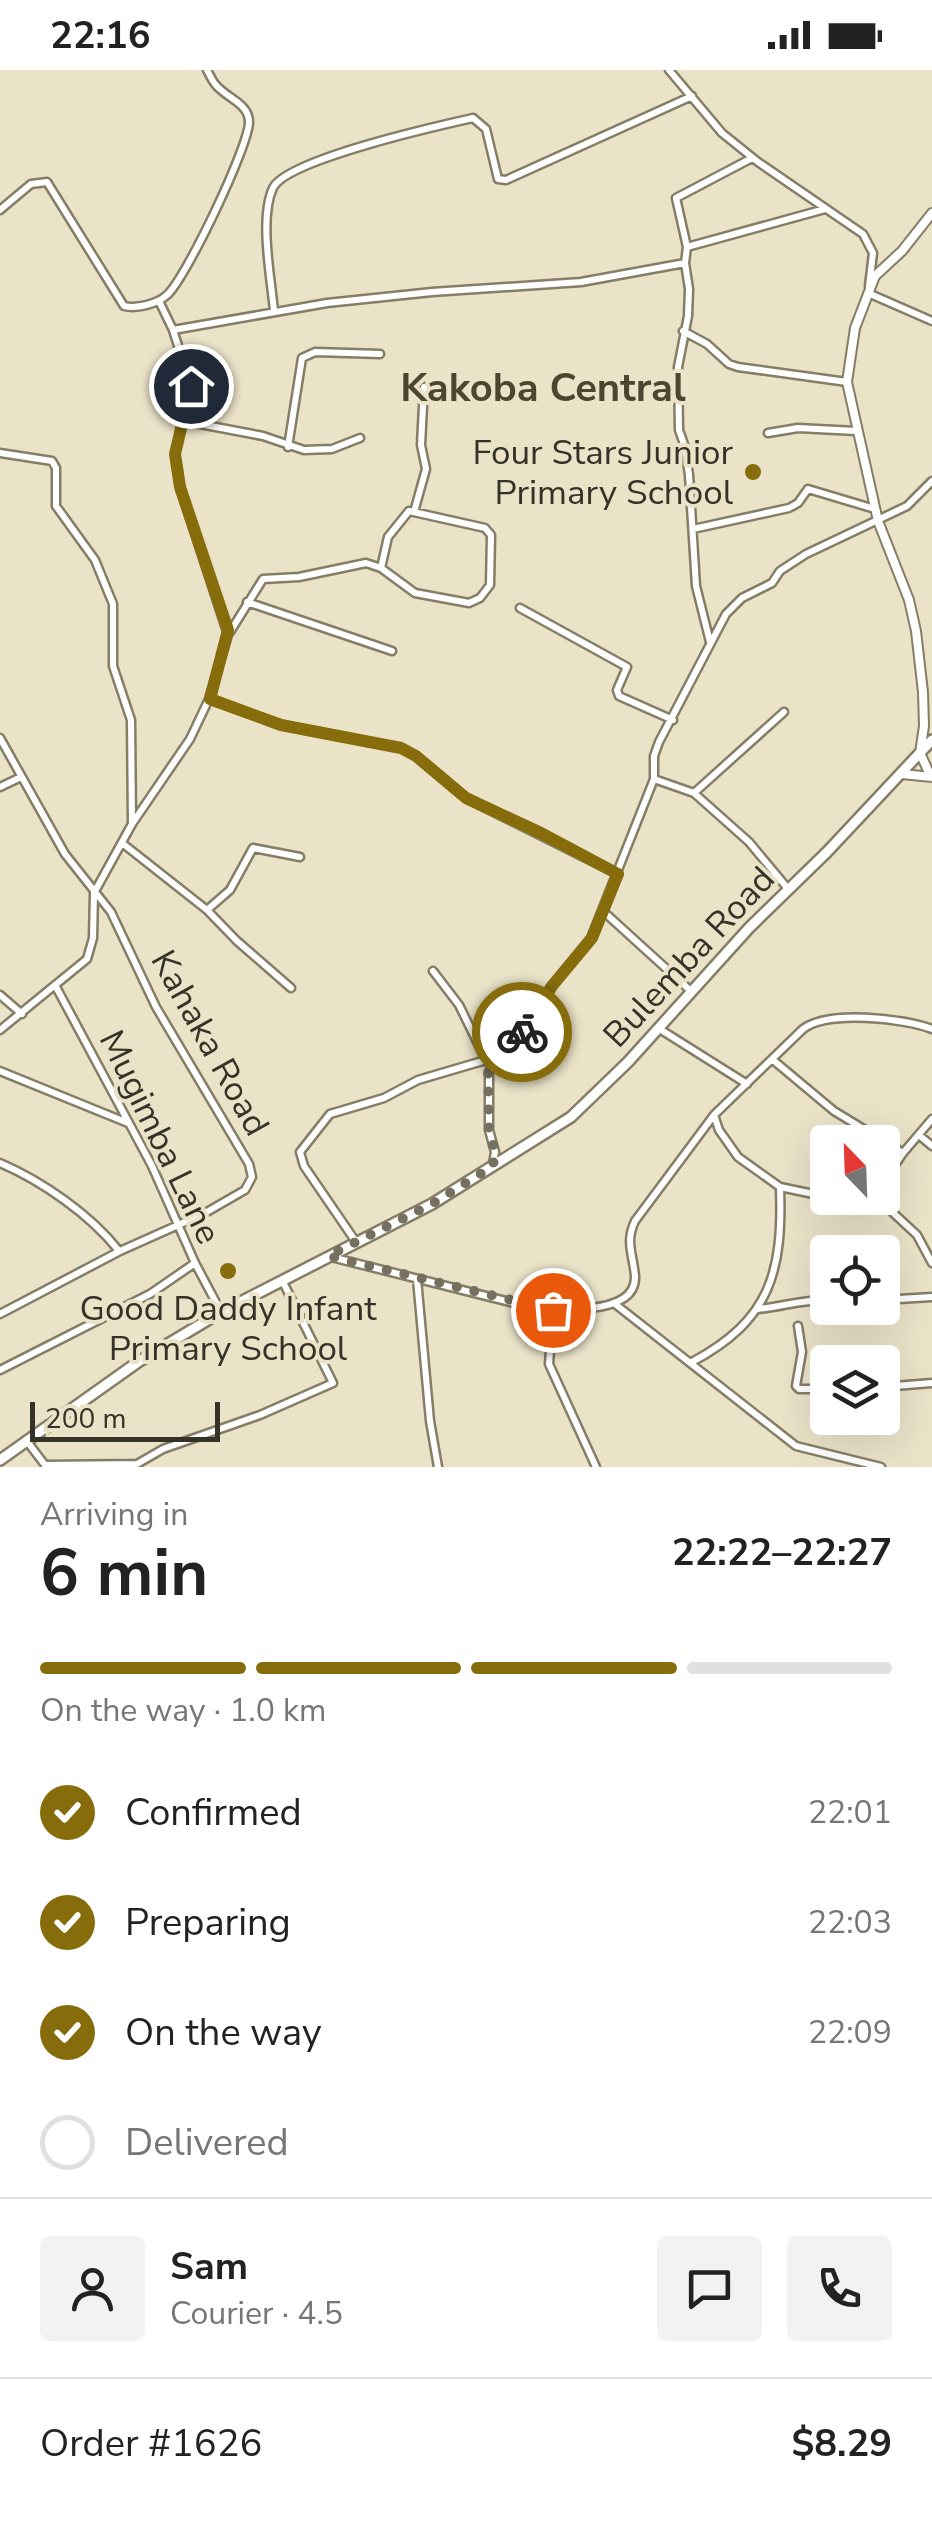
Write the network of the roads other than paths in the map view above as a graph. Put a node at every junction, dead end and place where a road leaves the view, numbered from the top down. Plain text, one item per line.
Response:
1 (208, 70) edge
2 (670, 70) edge
3 (692, 96) junction
4 (752, 158) junction
5 (825, 209) junction
6 (0, 210) edge
7 (932, 214) edge
8 (928, 226) edge
9 (686, 247) junction
10 (684, 263) junction
11 (868, 290) junction
12 (160, 301) junction
13 (274, 311) junction
14 (932, 321) edge
15 (173, 330) junction
16 (684, 331) junction
17 (380, 354) dead end
18 (847, 382) junction
19 (424, 387) dead end
20 (184, 421) junction
21 (856, 430) junction
22 (768, 433) dead end
23 (360, 438) dead end
24 (288, 447) junction
25 (0, 453) edge
26 (932, 481) edge
27 (875, 509) junction
28 (414, 512) junction
29 (878, 520) junction
30 (693, 529) junction
31 (381, 568) junction
32 (247, 602) junction
33 (520, 608) dead end
34 (228, 635) junction
35 (710, 644) junction
36 (392, 650) dead end
37 (210, 699) junction
38 (784, 712) dead end
39 (673, 720) junction
40 (0, 738) edge
41 (932, 740) edge
42 (920, 753) junction
43 (902, 774) junction
44 (20, 777) junction
45 (931, 777) edge
46 (654, 780) junction
47 (0, 787) edge
48 (694, 793) junction
49 (132, 824) junction
50 (122, 843) junction
51 (300, 857) dead end
52 (618, 874) junction
53 (789, 890) junction
54 (94, 893) junction
55 (207, 910) junction
56 (604, 911) junction
57 (433, 971) dead end
58 (55, 985) junction
59 (291, 988) dead end
60 (692, 992) junction
61 (0, 995) edge
62 (22, 1014) junction
63 (658, 1028) junction
64 (932, 1029) edge
65 (0, 1030) edge
66 (774, 1060) junction
67 (488, 1063) junction
68 (0, 1071) edge
69 (747, 1084) junction
70 (714, 1114) junction
71 (932, 1119) edge
72 (129, 1123) junction
73 (919, 1134) junction
74 (932, 1146) edge
75 (903, 1152) junction
76 (900, 1157) edge
77 (0, 1164) edge
78 (493, 1166) junction
79 (780, 1187) junction
80 (810, 1193) edge
81 (896, 1215) edge
82 (179, 1224) junction
83 (356, 1242) junction
84 (120, 1251) junction
85 (328, 1256) junction
86 (195, 1263) junction
87 (932, 1263) edge
88 (418, 1279) junction
89 (282, 1280) junction
90 (932, 1297) edge
91 (810, 1299) edge
92 (900, 1299) edge
93 (615, 1304) junction
94 (758, 1309) junction
95 (553, 1310) junction
96 (221, 1312) junction
97 (0, 1314) edge
98 (798, 1326) dead end
99 (692, 1362) junction
100 (0, 1370) edge
101 (932, 1383) edge
102 (900, 1386) edge
103 (810, 1390) edge
104 (26, 1440) junction
105 (0, 1460) edge
106 (438, 1467) edge
107 (596, 1467) edge
108 (882, 1467) edge

1 - 12 street
2 - 3 street
3 - 4 street
3 - 13 street
4 - 5 street
4 - 9 street
5 - 9 street
5 - 11 street
6 - 12 street
7 - 8 street
8 - 11 street
9 - 10 street
10 - 13 street
10 - 16 street
11 - 14 street
11 - 18 street
12 - 15 street
13 - 15 street
15 - 20 street
16 - 18 street
16 - 30 street
17 - 24 street
18 - 21 street
19 - 28 street
20 - 24 street
20 - 34 street
21 - 22 street
21 - 27 street
23 - 24 street
25 - 49 street
26 - 29 street
27 - 29 street
27 - 30 street
28 - 31 street
28 - 31 street
29 - 35 street
29 - 42 street
30 - 35 street
31 - 32 street
32 - 34 street
32 - 36 street
33 - 39 street
34 - 37 street
35 - 39 street
37 - 49 street
37 - 52 street
38 - 48 street
39 - 46 street
40 - 44 street, Kahaka Road
41 - 42 main road, Bulemba Road
42 - 43 main road, Bulemba Road
42 - 45 street
43 - 45 street
43 - 53 main road, Bulemba Road
44 - 47 street
44 - 54 street, Kahaka Road
46 - 48 street
46 - 52 street
48 - 53 street
49 - 50 street
50 - 54 street
50 - 55 street
51 - 55 street
52 - 56 street
53 - 60 main road, Bulemba Road
54 - 58 street
54 - 82 street, Kahaka Road
55 - 59 street
56 - 60 street
56 - 67 street
57 - 67 street
58 - 62 street
58 - 72 street, Mugimba Lane
60 - 63 main road, Bulemba Road
61 - 62 street
62 - 65 street
63 - 69 street
63 - 78 main road, Bulemba Road
64 - 66 street
66 - 69 street
66 - 75 street
67 - 78 street
67 - 83 street
68 - 72 street
69 - 70 street
70 - 79 street
70 - 93 street
71 - 73 street
72 - 82 street, Mugimba Lane
73 - 74 street
73 - 75 street
75 - 76 street
77 - 84 street
78 - 83 main road, Bulemba Road
79 - 80 street
79 - 94 street
81 - 87 street
82 - 84 street, Kahaka Road
82 - 86 street, Mugimba Lane
83 - 85 main road, Bulemba Road
84 - 97 street, Kahaka Road
85 - 88 street
85 - 89 main road, Bulemba Road
86 - 96 street, Mugimba Lane
86 - 100 street
88 - 95 street
88 - 106 street
89 - 96 main road, Bulemba Road
89 - 104 street
90 - 92 street
91 - 94 street
93 - 95 street
93 - 99 street
94 - 99 street
95 - 107 street
96 - 104 main road, Bulemba Road
98 - 103 street
99 - 108 street
101 - 102 street
104 - 105 main road, Bulemba Road

